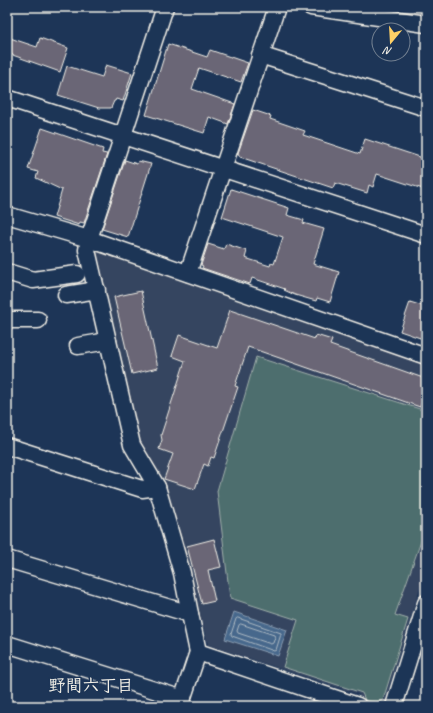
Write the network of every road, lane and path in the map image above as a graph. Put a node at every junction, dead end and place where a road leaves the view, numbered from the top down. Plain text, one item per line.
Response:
1 (165, 7) edge
2 (277, 7) edge
3 (311, 7) edge
4 (426, 24) edge
5 (260, 55) junction
6 (7, 98) edge
7 (426, 108) edge
8 (123, 136) junction
9 (223, 169) junction
10 (7, 215) edge
11 (426, 235) edge
12 (89, 239) junction
13 (7, 272) edge
14 (188, 273) junction
15 (77, 274) dead end
16 (97, 290) junction
17 (66, 295) dead end
18 (7, 320) edge
19 (38, 320) dead end
20 (108, 341) junction
21 (78, 346) dead end
22 (426, 356) edge
23 (7, 446) edge
24 (156, 486) junction
25 (7, 559) edge
26 (426, 604) edge
27 (190, 614) junction
28 (7, 644) edge
29 (198, 652) junction
30 (181, 702) edge
31 (358, 706) edge
32 (394, 706) edge

1 - 8 street
2 - 5 street
3 - 4 street
5 - 7 street
5 - 9 street
6 - 8 street
8 - 9 street
8 - 12 street
9 - 11 street
9 - 14 street
10 - 12 street
12 - 14 street
12 - 16 street
13 - 15 street
14 - 22 street
16 - 17 street
16 - 20 street
18 - 19 street
20 - 21 street
20 - 24 street
23 - 24 street
24 - 27 street
25 - 27 street
26 - 32 street
27 - 29 street
28 - 30 street
29 - 30 street
29 - 31 street

